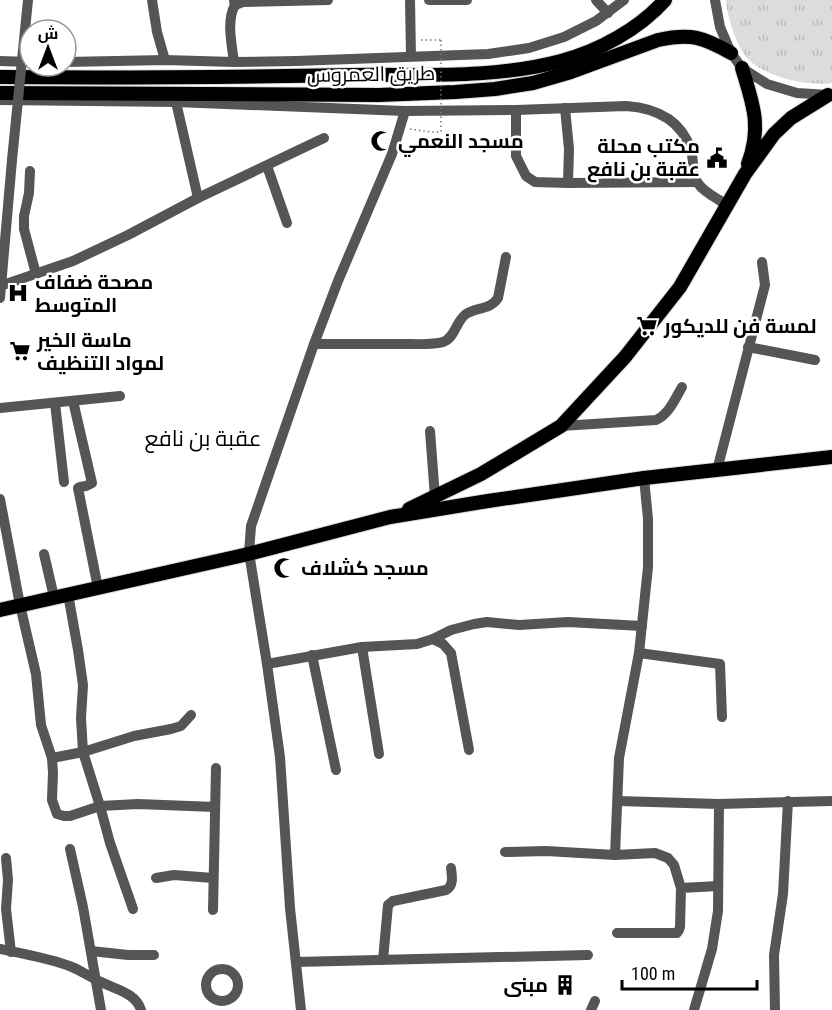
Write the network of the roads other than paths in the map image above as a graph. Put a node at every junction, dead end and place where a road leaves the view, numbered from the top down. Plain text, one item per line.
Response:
1 (28, 0) edge
2 (152, 0) edge
3 (328, 0) edge
4 (410, 0) edge
5 (429, 0) edge
6 (467, 0) edge
7 (596, 0) edge
8 (624, 0) edge
9 (665, 0) edge
10 (715, 0) edge
11 (234, 2) edge
12 (608, 13) junction
13 (731, 53) junction
14 (411, 56) junction
15 (165, 60) junction
16 (0, 61) edge
17 (18, 62) edge
18 (78, 62) edge
19 (234, 62) junction
20 (742, 68) junction
21 (0, 77) edge
22 (0, 93) edge
23 (830, 95) edge
24 (0, 100) edge
25 (176, 102) junction
26 (565, 108) junction
27 (516, 110) junction
28 (405, 111) junction
29 (324, 138) dead end
30 (267, 166) junction
31 (30, 171) dead end
32 (745, 174) junction
33 (697, 182) junction
34 (568, 183) junction
35 (198, 198) junction
36 (727, 205) junction
37 (287, 223) dead end
38 (506, 257) dead end
39 (762, 262) dead end
40 (36, 274) junction
41 (0, 286) edge
42 (0, 298) edge
43 (314, 344) junction
44 (748, 347) junction
45 (814, 360) dead end
46 (682, 387) dead end
47 (120, 396) dead end
48 (73, 401) junction
49 (55, 403) junction
50 (0, 408) edge
51 (561, 426) junction
52 (430, 431) dead end
53 (832, 457) edge
54 (717, 470) junction
55 (644, 478) junction
56 (468, 480) junction
57 (64, 482) dead end
58 (435, 496) junction
59 (0, 499) edge
60 (466, 504) junction
61 (390, 517) junction
62 (249, 553) junction
63 (44, 554) dead end
64 (98, 588) junction
65 (61, 596) junction
66 (20, 605) junction
67 (0, 609) edge
68 (642, 627) junction
69 (433, 639) junction
70 (362, 647) junction
71 (639, 654) junction
72 (312, 655) junction
73 (267, 664) junction
74 (191, 715) dead end
75 (722, 717) dead end
76 (469, 750) dead end
77 (83, 752) junction
78 (380, 754) dead end
79 (52, 758) junction
80 (216, 768) dead end
81 (336, 770) dead end
82 (618, 801) junction
83 (788, 801) junction
84 (832, 801) edge
85 (719, 804) junction
86 (100, 806) junction
87 (214, 807) junction
88 (70, 849) dead end
89 (505, 852) dead end
90 (615, 855) junction
91 (6, 858) dead end
92 (452, 868) dead end
93 (156, 878) dead end
94 (213, 878) junction
95 (718, 886) junction
96 (681, 888) junction
97 (133, 909) dead end
98 (213, 910) dead end
99 (617, 933) dead end
100 (5, 950) edge
101 (91, 951) junction
102 (154, 955) dead end
103 (588, 955) dead end
104 (384, 960) junction
105 (296, 962) junction
106 (96, 980) junction
107 (101, 1010) edge
108 (141, 1010) edge
109 (301, 1010) edge
110 (694, 1010) edge
111 (775, 1010) edge

1 - 41 street, bridge
2 - 15 street
3 - 11 street
4 - 14 street
5 - 6 street
7 - 12 street
8 - 12 street
9 - 21 main road, طريق العمروس
10 - 13 street
11 - 19 street
12 - 14 street
13 - 20 street
13 - 22 main road, طريق العمروس
14 - 19 street
15 - 18 street
15 - 19 street
16 - 17 street
20 - 23 street
20 - 32 main road
23 - 32 main road
24 - 25 street
25 - 28 street
25 - 35 street
26 - 27 street
26 - 33 street
26 - 34 street
27 - 28 street
27 - 34 street
28 - 43 street
29 - 30 street
30 - 35 street
30 - 37 street
31 - 40 street
32 - 36 main road
33 - 34 street
33 - 36 street
35 - 40 street
36 - 51 main road
38 - 43 street
39 - 44 street
40 - 41 street
41 - 42 street
43 - 62 street
44 - 45 street
44 - 54 street
46 - 51 street
47 - 48 street
48 - 49 street
48 - 64 street
49 - 50 street
49 - 57 street
51 - 56 main road
52 - 58 street
53 - 54 main road
54 - 55 main road
55 - 60 main road
55 - 68 street
56 - 58 main road
56 - 60 main road
58 - 61 main road
59 - 66 street
60 - 61 main road
61 - 62 main road
62 - 64 main road
62 - 73 street
63 - 65 street
64 - 65 main road
65 - 66 main road
65 - 77 street
66 - 67 main road
66 - 79 street
68 - 69 street
68 - 71 street
69 - 70 street
69 - 76 street
70 - 72 street
70 - 78 street
71 - 75 street
71 - 82 street
72 - 73 street
72 - 81 street
73 - 105 street
74 - 77 street
77 - 79 street
77 - 86 street
79 - 86 street
80 - 87 street
82 - 85 street
82 - 90 street
83 - 84 street
83 - 85 street
83 - 111 street
85 - 95 street
86 - 87 street
86 - 97 street
87 - 94 street
88 - 101 street
89 - 90 street
90 - 96 street
91 - 100 street
92 - 104 street
93 - 94 street
94 - 98 street
95 - 96 street
95 - 110 street
96 - 99 street
100 - 106 street
101 - 102 street
101 - 106 street
103 - 104 street
104 - 105 street
105 - 109 street
106 - 107 street
106 - 108 street

